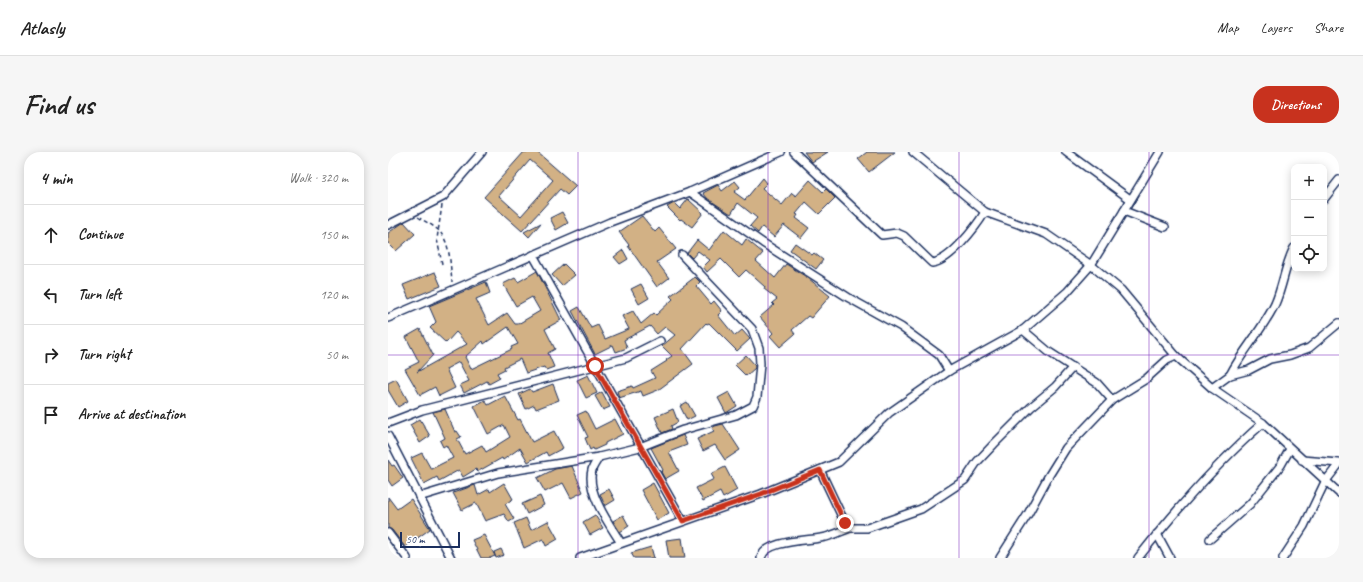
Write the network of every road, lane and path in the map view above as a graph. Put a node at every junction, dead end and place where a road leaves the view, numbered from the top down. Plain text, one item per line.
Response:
1 (482, 152) edge
2 (781, 152) edge
3 (794, 152) edge
4 (913, 152) edge
5 (1066, 152) edge
6 (1160, 152) edge
7 (1339, 180) edge
8 (690, 192) junction
9 (1327, 195) edge
10 (443, 197) junction
11 (1130, 199) junction
12 (1124, 211) junction
13 (985, 212) junction
14 (413, 214) junction
15 (388, 225) edge
16 (1165, 227) dead end
17 (438, 230) junction
18 (533, 255) junction
19 (682, 255) dead end
20 (1291, 257) edge
21 (442, 264) dead end
22 (1091, 265) junction
23 (453, 289) junction
24 (388, 318) edge
25 (1339, 322) edge
26 (1023, 330) junction
27 (660, 341) dead end
28 (1176, 356) junction
29 (595, 366) junction
30 (1073, 367) junction
31 (949, 371) junction
32 (1230, 375) junction
33 (1212, 388) junction
34 (1112, 400) junction
35 (388, 423) edge
36 (1263, 423) junction
37 (388, 436) edge
38 (640, 447) junction
39 (1290, 449) junction
40 (600, 456) junction
41 (1302, 460) junction
42 (1339, 464) edge
43 (820, 470) junction
44 (1326, 482) junction
45 (1339, 493) edge
46 (419, 497) junction
47 (683, 521) junction
48 (850, 528) junction
49 (388, 533) edge
50 (1157, 534) junction
51 (1210, 539) dead end
52 (621, 544) junction
53 (1286, 557) edge
54 (407, 558) edge
55 (451, 558) edge
56 (580, 558) edge
57 (761, 558) edge
58 (1000, 558) edge
59 (1138, 558) edge
60 (1170, 558) edge

1 - 10 street
2 - 8 street
3 - 13 street
4 - 13 street
5 - 11 street
6 - 11 street
7 - 9 street
8 - 18 street
8 - 31 street
10 - 14 street
10 - 17 path
11 - 12 street
12 - 16 street
12 - 22 street
13 - 22 street
14 - 15 street
14 - 17 path
17 - 21 path
17 - 23 path
18 - 23 street
18 - 29 street
19 - 38 street
20 - 32 street
22 - 26 street
22 - 28 street
23 - 24 street
25 - 32 street
26 - 30 street
26 - 31 street
27 - 29 street
28 - 33 street
28 - 34 street
29 - 35 street
29 - 38 street
30 - 34 street
30 - 48 street
31 - 43 street
32 - 33 street
33 - 36 street
34 - 58 street
36 - 39 street
36 - 50 street
37 - 46 street
38 - 40 street
38 - 47 street
39 - 41 street
39 - 51 street
40 - 46 street
40 - 52 street
41 - 42 street
41 - 44 street
42 - 44 street
43 - 47 street
43 - 48 street
44 - 45 street
44 - 53 street
46 - 55 street
47 - 52 street
48 - 57 street
49 - 54 street
50 - 59 street
50 - 60 street
52 - 56 street

